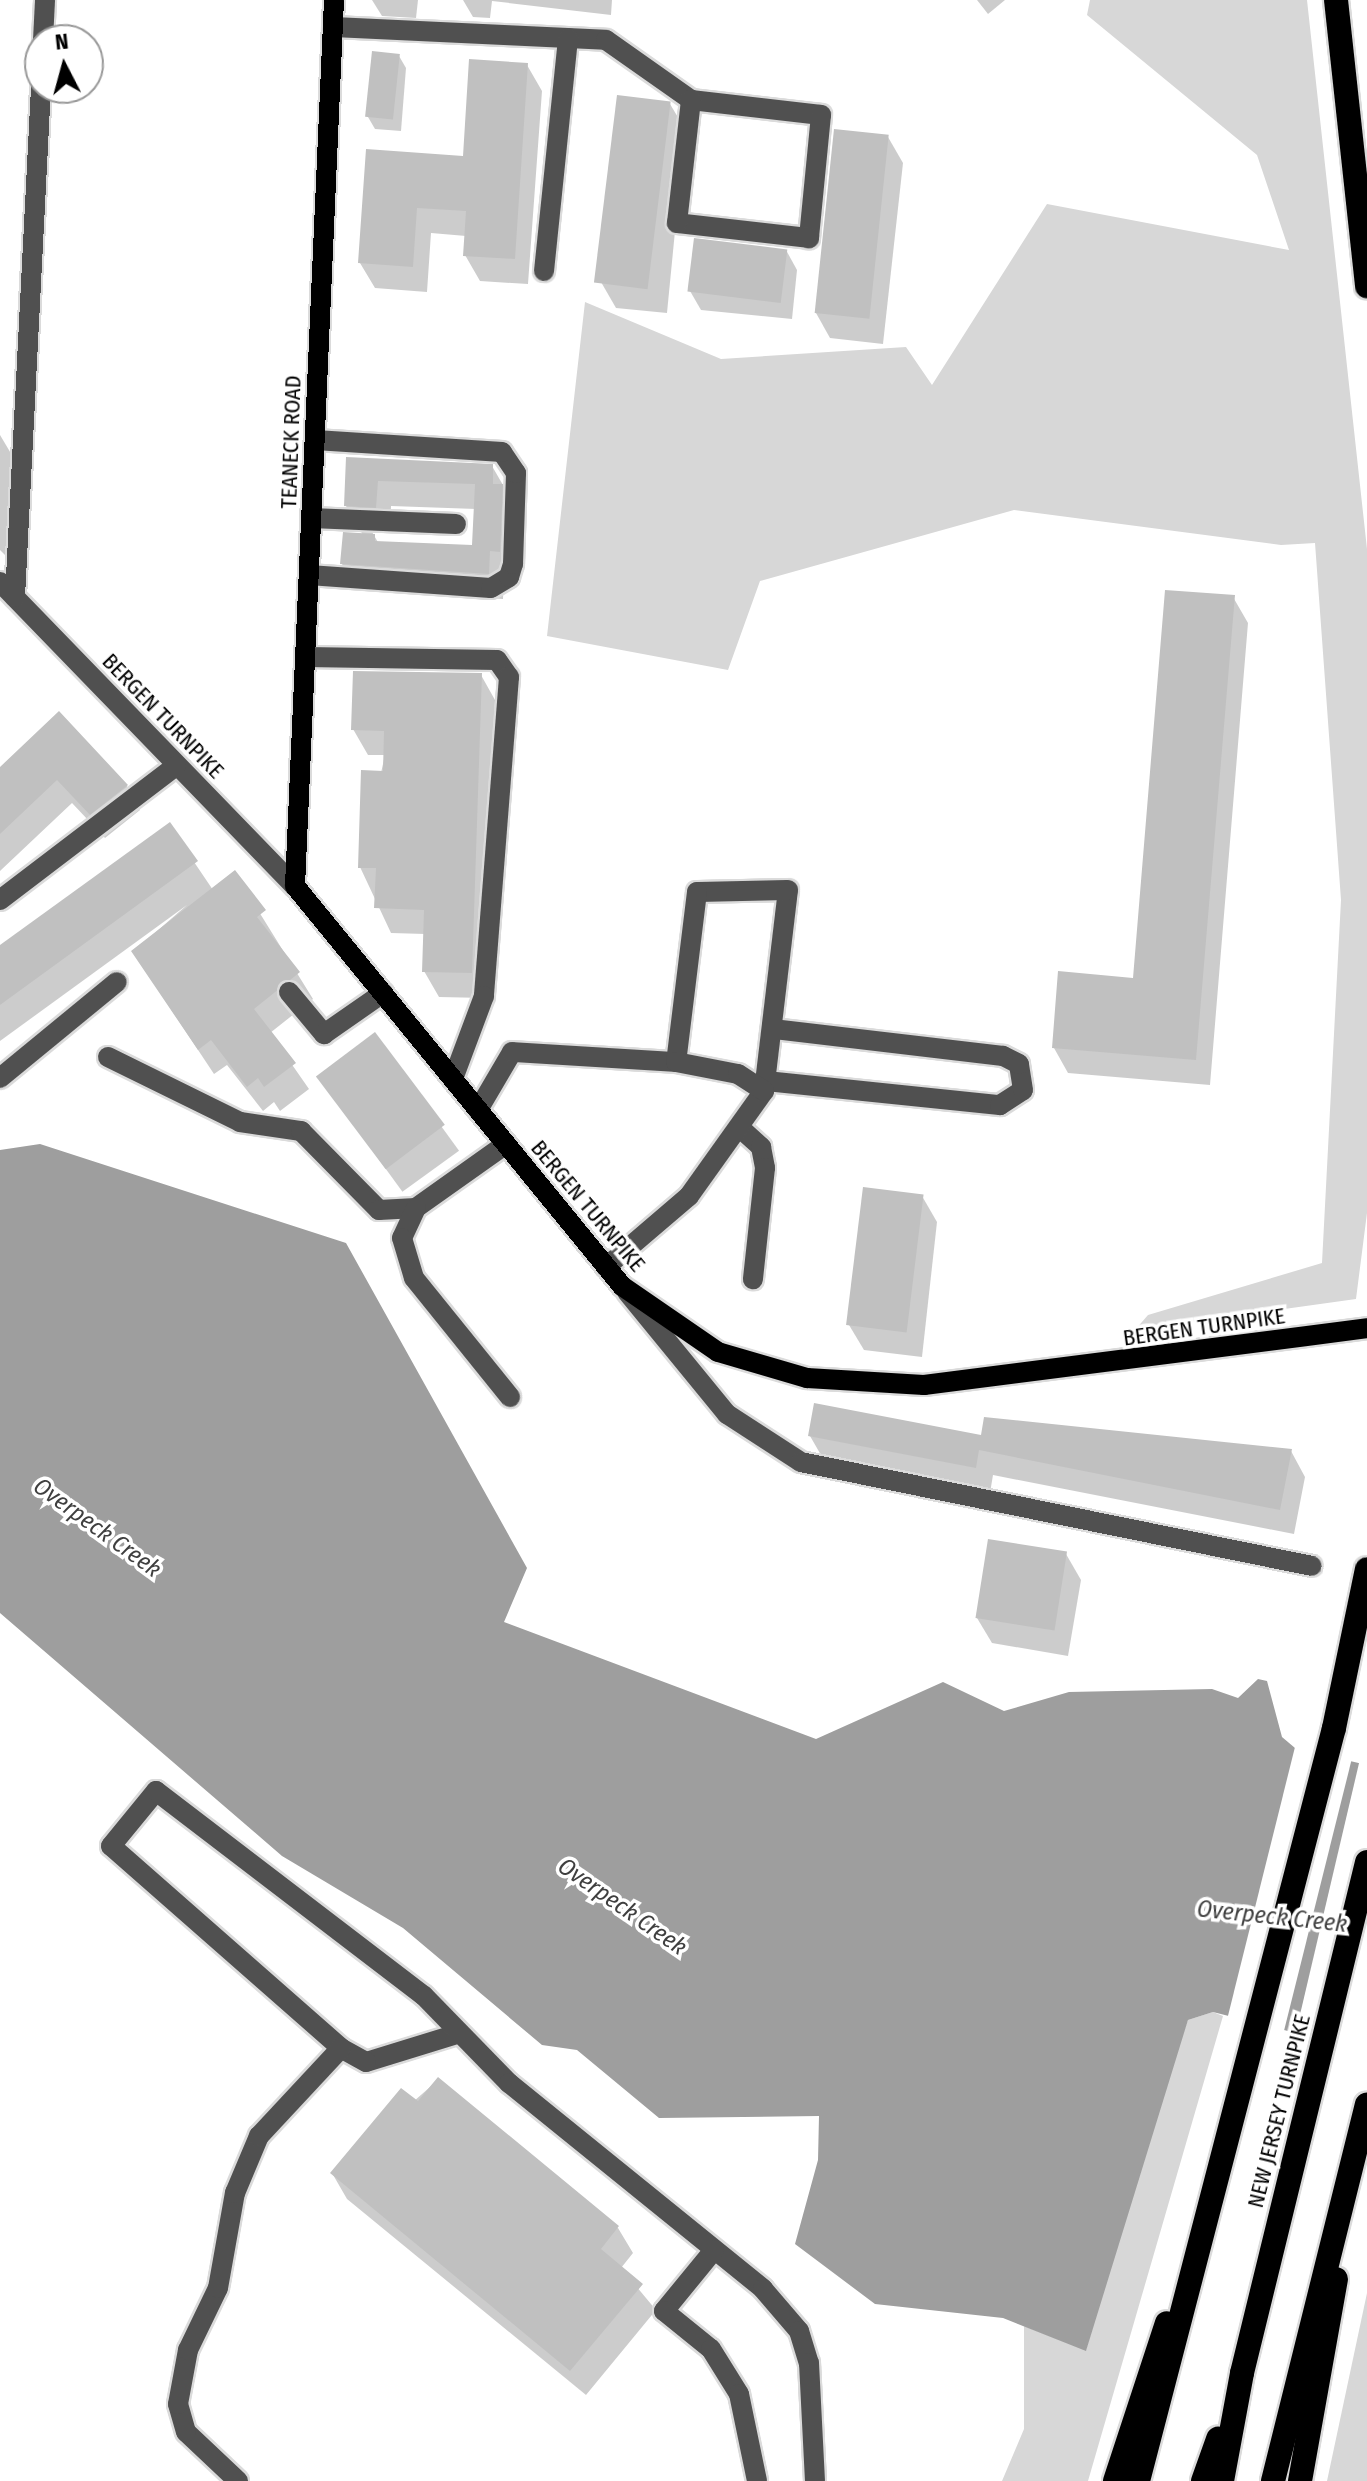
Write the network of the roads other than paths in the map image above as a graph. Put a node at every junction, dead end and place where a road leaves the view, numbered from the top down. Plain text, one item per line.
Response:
1 (45, 0) edge
2 (334, 0) edge
3 (1336, 0) edge
4 (44, 24) edge
5 (333, 27) junction
6 (568, 38) junction
7 (691, 100) junction
8 (40, 104) edge
9 (544, 271) dead end
10 (1367, 286) edge
11 (315, 440) junction
12 (311, 518) junction
13 (456, 524) dead end
14 (309, 575) junction
15 (5, 588) edge
16 (306, 657) junction
17 (176, 766) junction
18 (295, 886) junction
19 (0, 900) edge
20 (117, 982) dead end
21 (289, 992) dead end
22 (383, 993) junction
23 (773, 1029) junction
24 (108, 1057) dead end
25 (676, 1062) junction
26 (1, 1076) edge
27 (453, 1079) junction
28 (765, 1086) junction
29 (478, 1110) junction
30 (739, 1127) junction
31 (506, 1144) junction
32 (416, 1208) junction
33 (611, 1273) junction
34 (753, 1279) dead end
35 (1367, 1328) edge
36 (510, 1397) dead end
37 (1312, 1566) dead end
38 (1367, 1569) edge
39 (1367, 1862) edge
40 (457, 2034) junction
41 (341, 2048) junction
42 (1367, 2105) edge
43 (1351, 2175) junction
44 (714, 2250) junction
45 (1186, 2277) junction
46 (1242, 2373) junction
47 (238, 2481) edge
48 (757, 2481) edge
49 (815, 2481) edge
50 (1115, 2481) edge
51 (1138, 2481) edge
52 (1203, 2481) edge
53 (1222, 2481) edge
54 (1273, 2481) edge
55 (1300, 2481) edge

1 - 4 street
2 - 5 main road, TEANECK ROAD
3 - 10 highway
5 - 6 street
5 - 11 main road, TEANECK ROAD
6 - 7 street
6 - 9 street
7 - 7 street
8 - 15 street
11 - 12 main road, TEANECK ROAD
11 - 14 street
12 - 13 street
12 - 14 main road, TEANECK ROAD
14 - 16 main road, TEANECK ROAD
15 - 17 street, BERGEN TURNPIKE
16 - 18 main road, TEANECK ROAD
16 - 27 street
17 - 18 street, BERGEN TURNPIKE
17 - 19 street
18 - 22 main road, BERGEN TURNPIKE
20 - 26 street
21 - 22 street
22 - 27 main road, BERGEN TURNPIKE
23 - 25 street
23 - 28 street
23 - 28 street
24 - 32 street
25 - 28 street
25 - 29 street
27 - 29 main road, BERGEN TURNPIKE
28 - 30 street
29 - 31 main road, BERGEN TURNPIKE
30 - 33 street
30 - 34 street
31 - 32 street
31 - 33 main road, BERGEN TURNPIKE
32 - 36 street
33 - 35 main road, BERGEN TURNPIKE
33 - 37 street
38 - 45 highway
39 - 46 highway, NEW JERSEY TURNPIKE
40 - 41 street
40 - 41 street
40 - 44 street
41 - 47 street
42 - 43 highway
43 - 54 highway
43 - 55 highway
44 - 48 street
44 - 49 street
45 - 50 highway
45 - 51 highway
46 - 52 highway
46 - 53 highway

